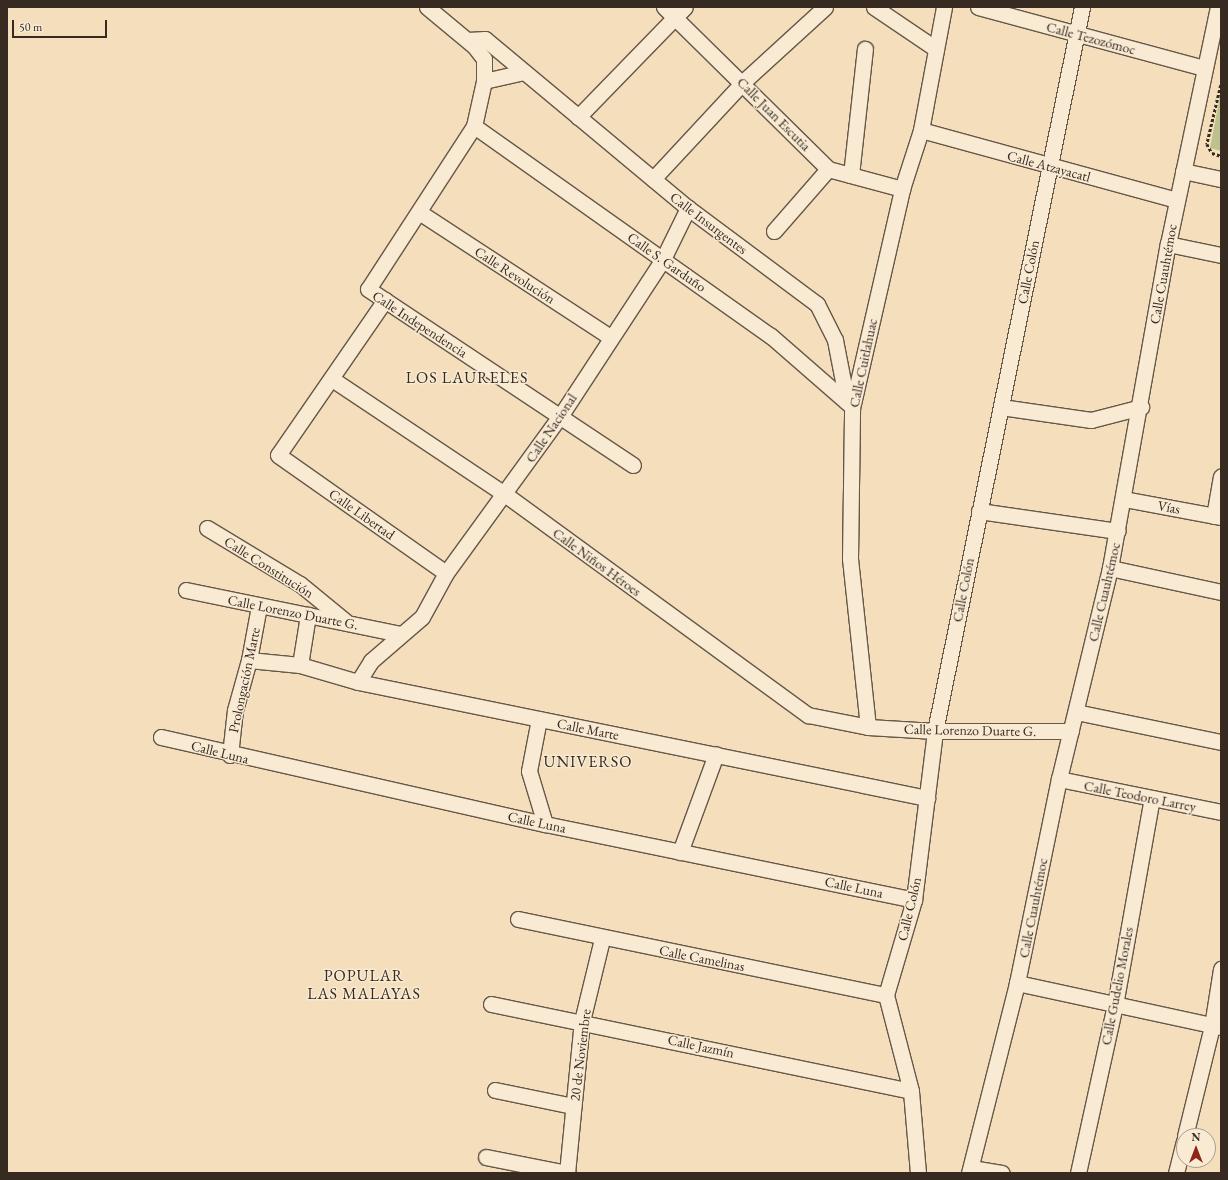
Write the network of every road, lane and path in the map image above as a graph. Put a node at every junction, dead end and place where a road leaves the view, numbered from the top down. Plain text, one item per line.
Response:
1 (427, 7) edge
2 (825, 7) edge
3 (874, 7) edge
4 (944, 7) edge
5 (978, 7) edge
6 (1082, 7) edge
7 (1218, 7) edge
8 (674, 10) edge
9 (1076, 35) junction
10 (468, 40) junction
11 (865, 49) dead end
12 (936, 49) junction
13 (1204, 68) junction
14 (524, 72) junction
15 (484, 81) junction
16 (743, 82) junction
17 (1221, 85) edge
18 (578, 117) junction
19 (474, 126) junction
20 (921, 130) junction
21 (1221, 156) edge
22 (1049, 166) junction
23 (828, 169) junction
24 (1183, 171) junction
25 (851, 175) junction
26 (652, 179) junction
27 (1221, 179) edge
28 (902, 189) junction
29 (1177, 200) junction
30 (688, 208) junction
31 (419, 212) junction
32 (774, 231) dead end
33 (1168, 244) junction
34 (1221, 255) edge
35 (663, 259) junction
36 (384, 300) junction
37 (610, 337) junction
38 (332, 379) junction
39 (850, 405) junction
40 (1001, 407) junction
41 (1140, 408) junction
42 (561, 415) junction
43 (633, 465) dead end
44 (1221, 477) edge
45 (506, 495) junction
46 (1124, 499) junction
47 (979, 512) junction
48 (1217, 516) edge
49 (207, 528) dead end
50 (1118, 531) junction
51 (1110, 568) junction
52 (446, 573) junction
53 (186, 590) dead end
54 (1221, 592) edge
55 (258, 606) junction
56 (308, 615) junction
57 (347, 623) junction
58 (400, 634) junction
59 (249, 660) junction
60 (300, 665) junction
61 (358, 682) junction
62 (1076, 712) junction
63 (539, 719) junction
64 (868, 727) junction
65 (935, 731) junction
66 (1071, 731) junction
67 (161, 737) dead end
68 (1221, 742) edge
69 (716, 754) junction
70 (230, 755) junction
71 (1058, 779) junction
72 (926, 798) junction
73 (1152, 798) junction
74 (1221, 812) edge
75 (545, 824) junction
76 (680, 852) junction
77 (914, 900) junction
78 (518, 919) dead end
79 (602, 938) junction
80 (1221, 969) edge
81 (1018, 984) junction
82 (886, 995) junction
83 (491, 1004) dead end
84 (1115, 1005) junction
85 (582, 1021) junction
86 (1216, 1027) edge
87 (495, 1090) dead end
88 (911, 1091) junction
89 (573, 1106) junction
90 (1187, 1128) edge
91 (486, 1157) dead end
92 (970, 1170) edge
93 (567, 1173) edge
94 (918, 1173) edge
95 (1002, 1173) edge
96 (1078, 1173) edge

1 - 10 street
2 - 16 street
3 - 12 street
4 - 12 street, Calle Cuitlahuac
5 - 9 street, Calle Tezozómoc
6 - 9 street, Calle Colón
7 - 13 street, Calle Cuauhtémoc
8 - 16 street, Calle Juan Escutia
8 - 18 street
9 - 13 street, Calle Tezozómoc
9 - 22 street, Calle Colón
10 - 14 street, Calle Insurgentes
10 - 15 street
11 - 25 street
12 - 20 street, Calle Cuitlahuac
13 - 24 street, Calle Cuauhtémoc
14 - 15 street
14 - 18 street, Calle Insurgentes
15 - 19 street
16 - 23 street, Calle Juan Escutia
16 - 26 street
17 - 21 path
18 - 26 street, Calle Insurgentes
19 - 31 street
19 - 35 street, Calle S. Garduño
20 - 22 street, Calle Atzayacatl
20 - 28 street, Calle Cuitlahuac
22 - 29 street, Calle Atzayacatl
22 - 40 street, Calle Colón
23 - 25 street
23 - 32 street
24 - 27 street
24 - 29 street, Calle Cuauhtémoc
25 - 28 street
26 - 30 street, Calle Insurgentes
28 - 39 street, Calle Cuitlahuac
29 - 33 street, Calle Cuauhtémoc
30 - 35 street, Calle Nacional
30 - 39 street, Calle Insurgentes
31 - 36 street, Calle Independencia
31 - 37 street, Calle Revolución
33 - 34 street
33 - 41 street, Calle Cuauhtémoc
35 - 37 street, Calle Nacional
35 - 39 street, Calle S. Garduño
36 - 38 street
36 - 42 street, Calle Independencia
37 - 42 street, Calle Nacional
38 - 45 street, Calle Niños Héroes
38 - 52 street, Calle Libertad
39 - 64 street, Calle Cuitlahuac
40 - 41 street
40 - 47 street, Calle Colón
41 - 46 street, Calle Cuauhtémoc
42 - 43 street, Calle Independencia
42 - 45 street, Calle Nacional
44 - 48 street
45 - 52 street, Calle Nacional
45 - 64 street, Calle Niños Héroes
46 - 48 street, Vías
46 - 50 street, Calle Cuauhtémoc
47 - 50 street
47 - 65 street, Calle Colón
49 - 57 street, Calle Constitución
50 - 51 street, Calle Cuauhtémoc
51 - 54 street
51 - 62 street, Calle Cuauhtémoc
52 - 58 street, Calle Nacional
53 - 55 street, Calle Lorenzo Duarte G.
55 - 56 street, Calle Lorenzo Duarte G.
55 - 59 street, Prolongación Marte
56 - 57 street, Calle Lorenzo Duarte G.
56 - 60 street
57 - 58 street, Calle Lorenzo Duarte G.
58 - 61 street, Calle Nacional
59 - 60 street, Calle Marte
59 - 70 street, Prolongación Marte
60 - 61 street, Calle Marte
61 - 63 street, Calle Marte
62 - 66 street, Calle Cuauhtémoc
62 - 68 street
63 - 69 street, Calle Marte
63 - 75 street
64 - 65 street, Calle Lorenzo Duarte G.
65 - 66 street, Calle Lorenzo Duarte G.
65 - 72 street, Calle Colón
66 - 71 street, Calle Cuauhtémoc
67 - 70 street, Calle Luna
69 - 72 street, Calle Marte
69 - 76 street
70 - 75 street, Calle Luna
71 - 73 street, Calle Teodoro Larrey
71 - 81 street, Calle Cuauhtémoc
72 - 77 street, Calle Colón
73 - 74 street, Calle Teodoro Larrey
73 - 84 street, Calle Gudelio Morales
75 - 76 street, Calle Luna
76 - 77 street, Calle Luna
77 - 82 street, Calle Colón
78 - 79 street, Calle Camelinas
79 - 82 street, Calle Camelinas
79 - 85 street, 20 de Noviembre
80 - 86 street
81 - 84 street
81 - 92 street, Calle Cuauhtémoc
82 - 88 street
83 - 85 street, Calle Jazmín
84 - 86 street
84 - 96 street, Calle Gudelio Morales
85 - 88 street, Calle Jazmín
85 - 89 street, 20 de Noviembre
86 - 90 street
87 - 89 street
88 - 94 street
89 - 93 street, 20 de Noviembre
91 - 93 street
92 - 95 street

